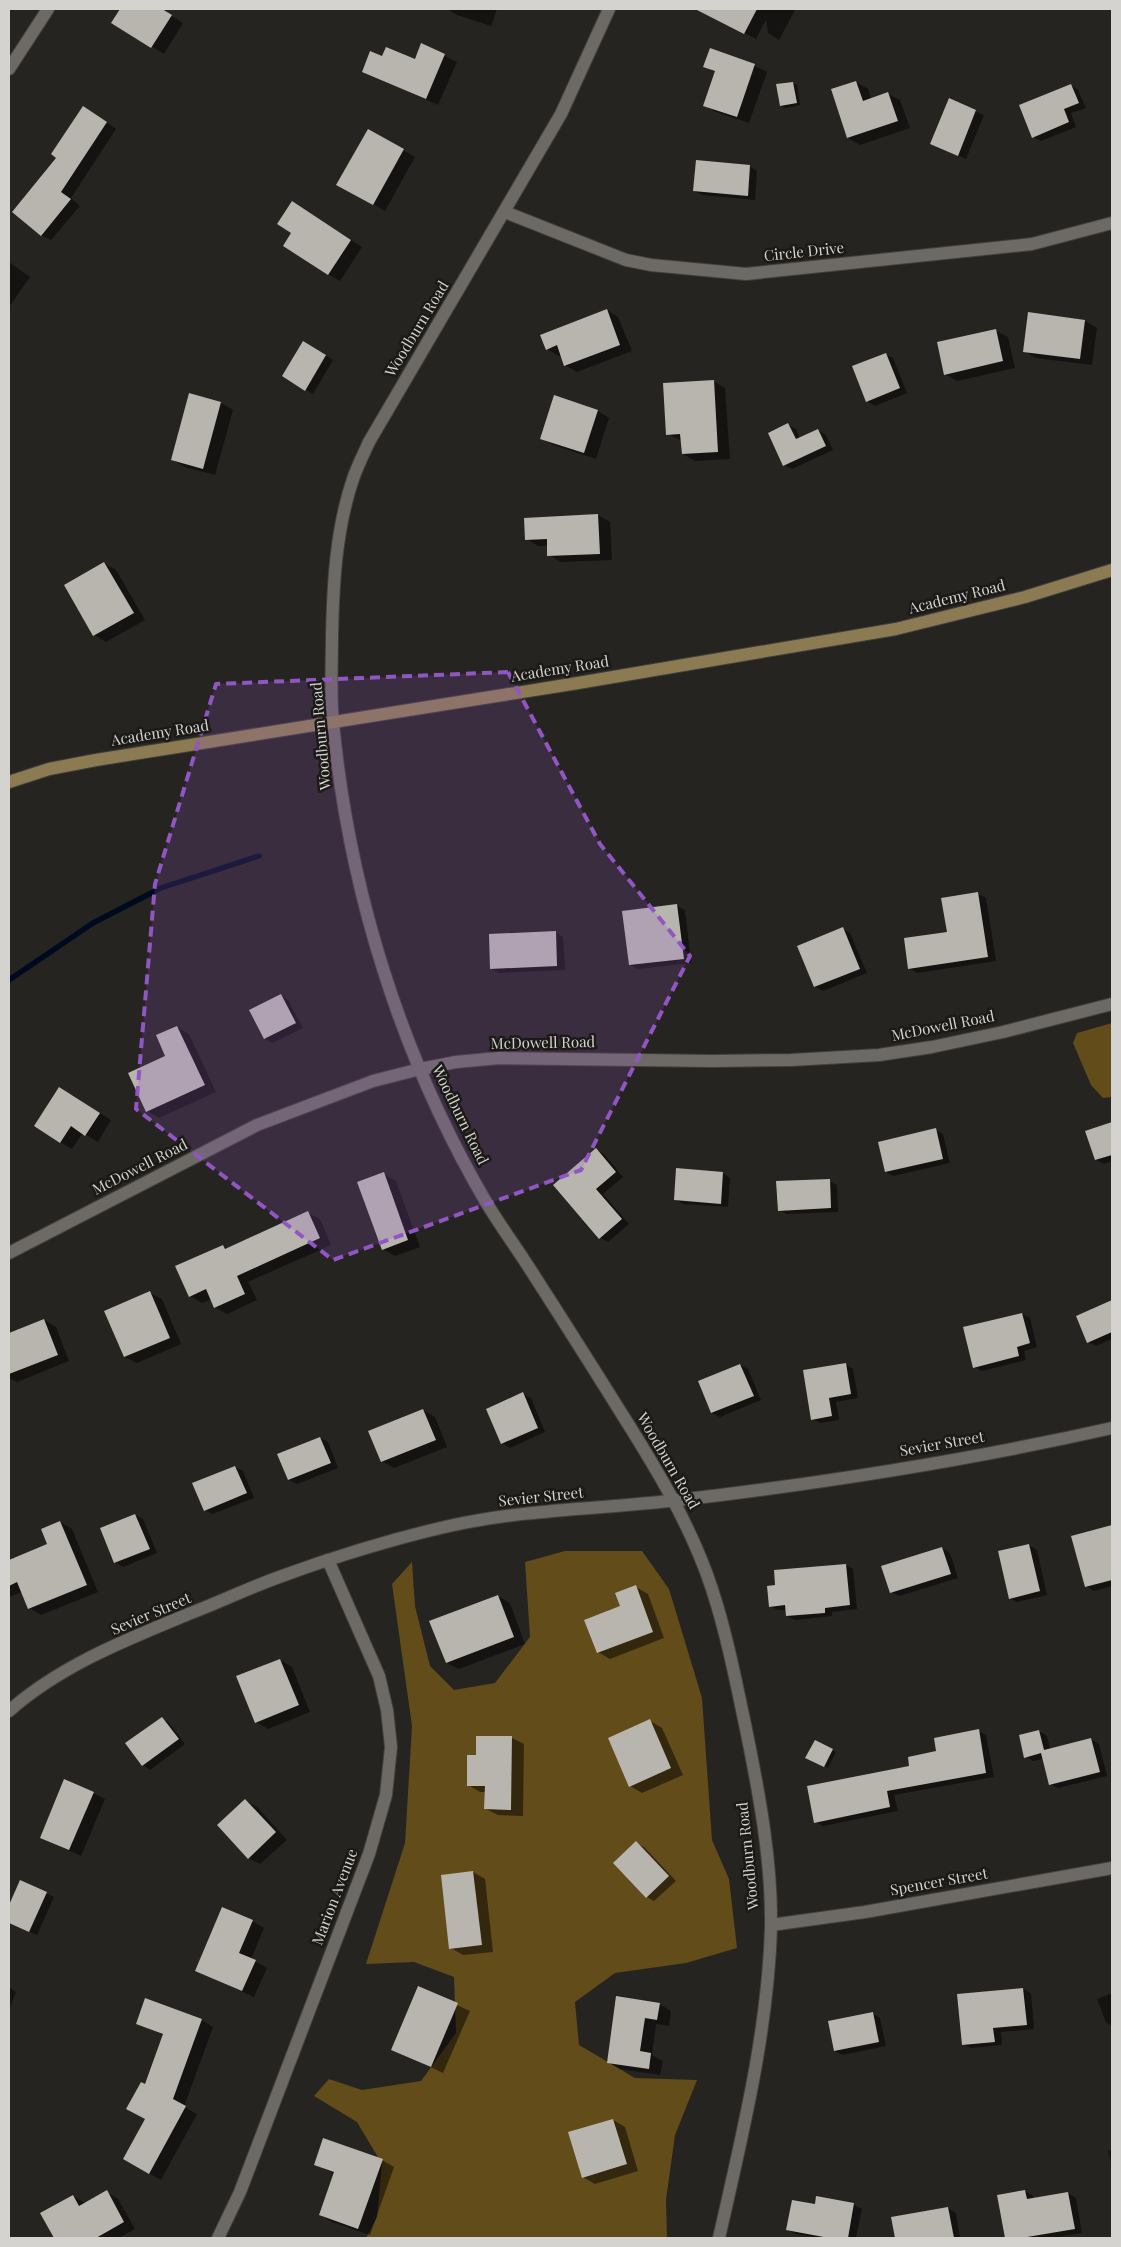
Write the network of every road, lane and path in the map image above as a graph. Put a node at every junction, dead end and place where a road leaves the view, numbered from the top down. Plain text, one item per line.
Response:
1 (48, 9) edge
2 (609, 9) edge
3 (9, 69) edge
4 (505, 212) junction
5 (1112, 223) edge
6 (1112, 570) edge
7 (332, 720) junction
8 (9, 782) edge
9 (1112, 1004) edge
10 (420, 1069) junction
11 (9, 1253) edge
12 (1112, 1428) edge
13 (675, 1501) junction
14 (328, 1560) junction
15 (9, 1711) edge
16 (1112, 1868) edge
17 (771, 1925) junction
18 (218, 2238) edge
19 (719, 2238) edge

1 - 3 street
2 - 4 street, Woodburn Road
4 - 5 street, Circle Drive
4 - 7 street, Woodburn Road
6 - 7 main road, Academy Road
7 - 8 main road, Academy Road
7 - 10 street, Woodburn Road
9 - 10 street, McDowell Road
10 - 11 street, McDowell Road
10 - 13 street, Woodburn Road
12 - 13 street, Sevier Street
13 - 14 street, Sevier Street
13 - 17 street, Woodburn Road
14 - 15 street, Sevier Street
14 - 18 street, Marion Avenue
16 - 17 street, Spencer Street
17 - 19 street, Woodburn Road

